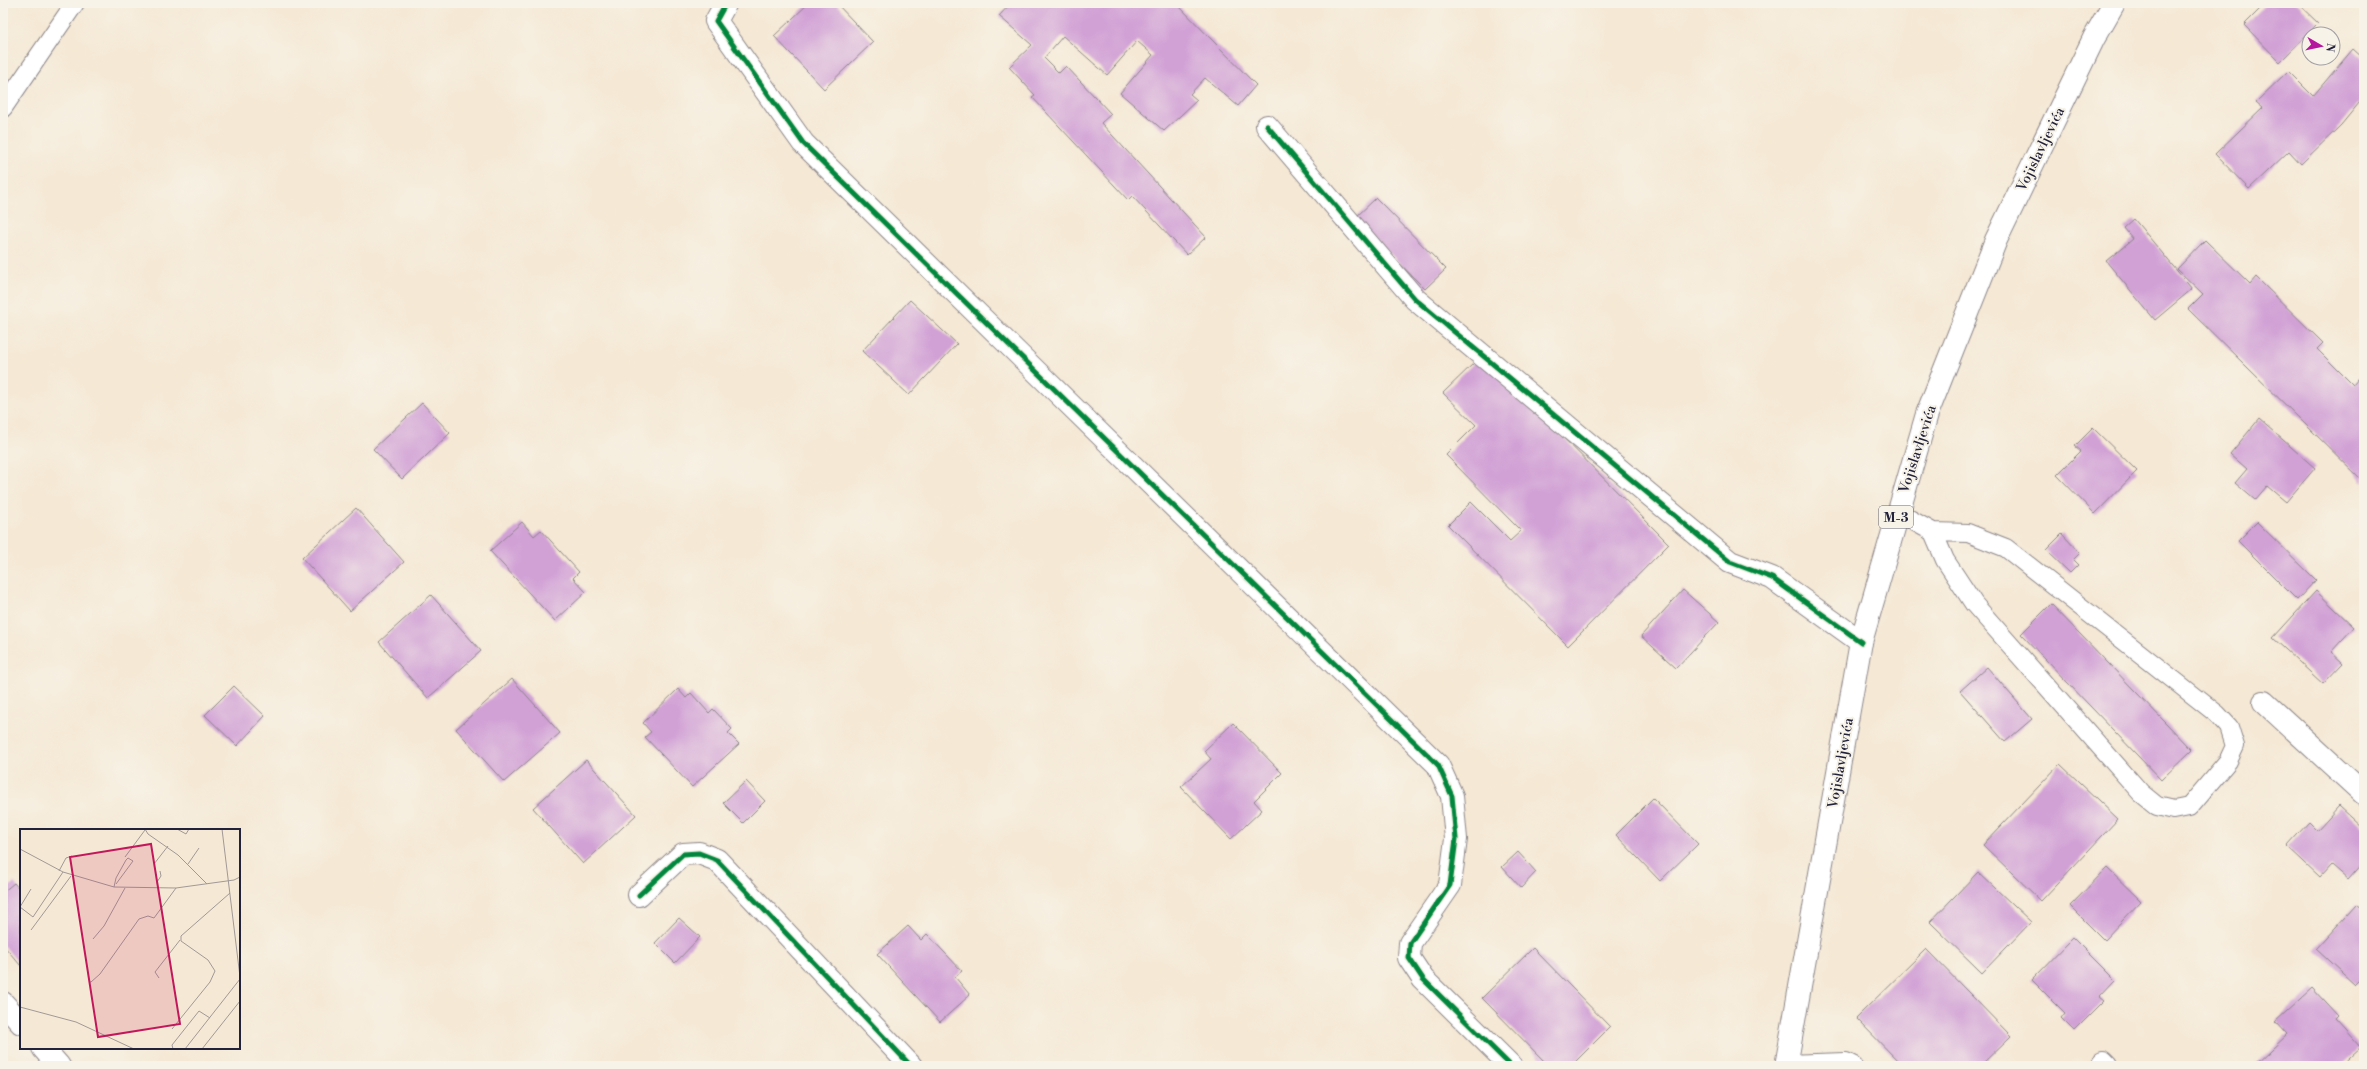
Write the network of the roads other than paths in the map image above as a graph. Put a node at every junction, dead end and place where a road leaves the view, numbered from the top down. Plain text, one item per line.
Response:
1 (75, 3) edge
2 (726, 3) edge
3 (2114, 3) edge
4 (3, 108) edge
5 (1267, 126) dead end
6 (1897, 512) junction
7 (1933, 532) junction
8 (1861, 642) junction
9 (2264, 702) dead end
10 (2364, 794) edge
11 (639, 895) dead end
12 (3, 1003) edge
13 (20, 1022) edge
14 (44, 1049) edge
15 (1786, 1065) edge
16 (59, 1066) edge
17 (911, 1066) edge
18 (1511, 1066) edge
19 (1854, 1066) edge

1 - 4 lane
2 - 18 street
3 - 6 street, Vojislavljevića / M-3
5 - 8 street
6 - 7 lane
6 - 8 street, Vojislavljevića / M-3
7 - 7 lane
8 - 15 street, Vojislavljevića / M-3
9 - 10 street
11 - 17 street
12 - 13 street
14 - 16 street
15 - 19 lane

